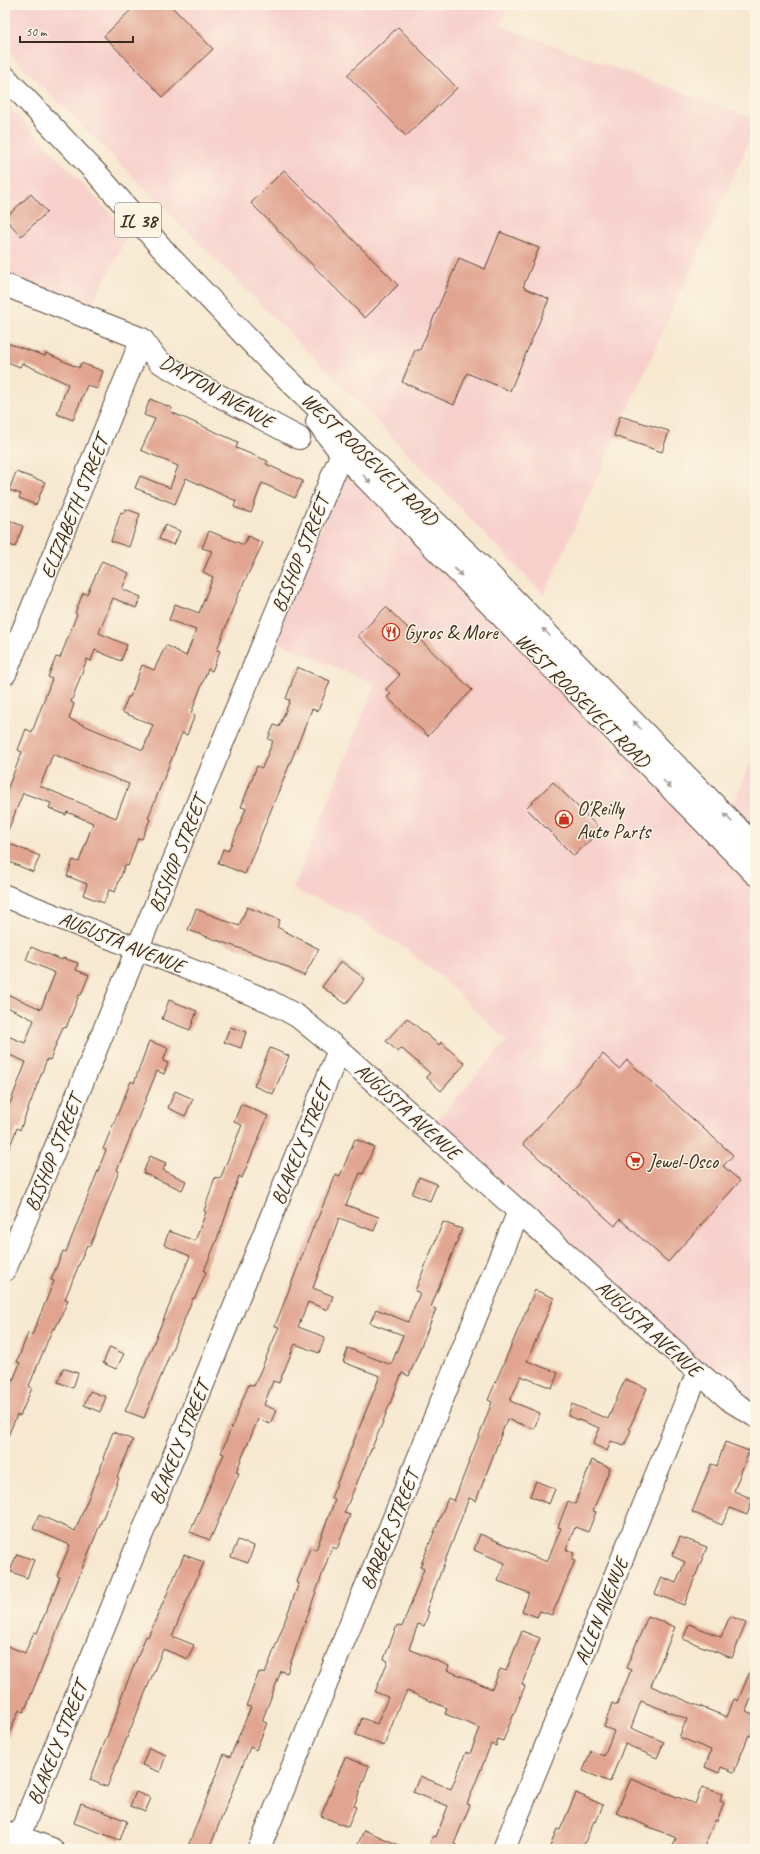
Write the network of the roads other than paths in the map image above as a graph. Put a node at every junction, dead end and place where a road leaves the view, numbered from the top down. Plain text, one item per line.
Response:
1 (5, 78) edge
2 (5, 285) edge
3 (142, 339) junction
4 (299, 438) dead end
5 (345, 445) junction
6 (5, 674) edge
7 (755, 846) edge
8 (755, 874) edge
9 (5, 896) edge
10 (138, 948) junction
11 (339, 1050) junction
12 (519, 1211) junction
13 (5, 1270) edge
14 (698, 1372) junction
15 (755, 1416) edge
16 (12, 1834) edge
17 (52, 1849) edge
18 (259, 1849) edge
19 (504, 1849) edge

1 - 5 street, WEST ROOSEVELT ROAD / IL 38
2 - 3 street, DAYTON AVENUE
3 - 4 street, DAYTON AVENUE
3 - 6 street, ELIZABETH STREET
7 -> 5 street, WEST ROOSEVELT ROAD / IL 38
5 -> 8 street, WEST ROOSEVELT ROAD / IL 38
5 - 10 street, BISHOP STREET
9 - 10 street, AUGUSTA AVENUE
10 - 11 street, AUGUSTA AVENUE
10 - 13 street, BISHOP STREET
11 - 12 street, AUGUSTA AVENUE
11 - 16 street, BLAKELY STREET
12 - 14 street, AUGUSTA AVENUE
12 - 18 street, BARBER STREET
14 - 15 street, AUGUSTA AVENUE
14 - 19 street, ALLEN AVENUE
16 - 17 street

